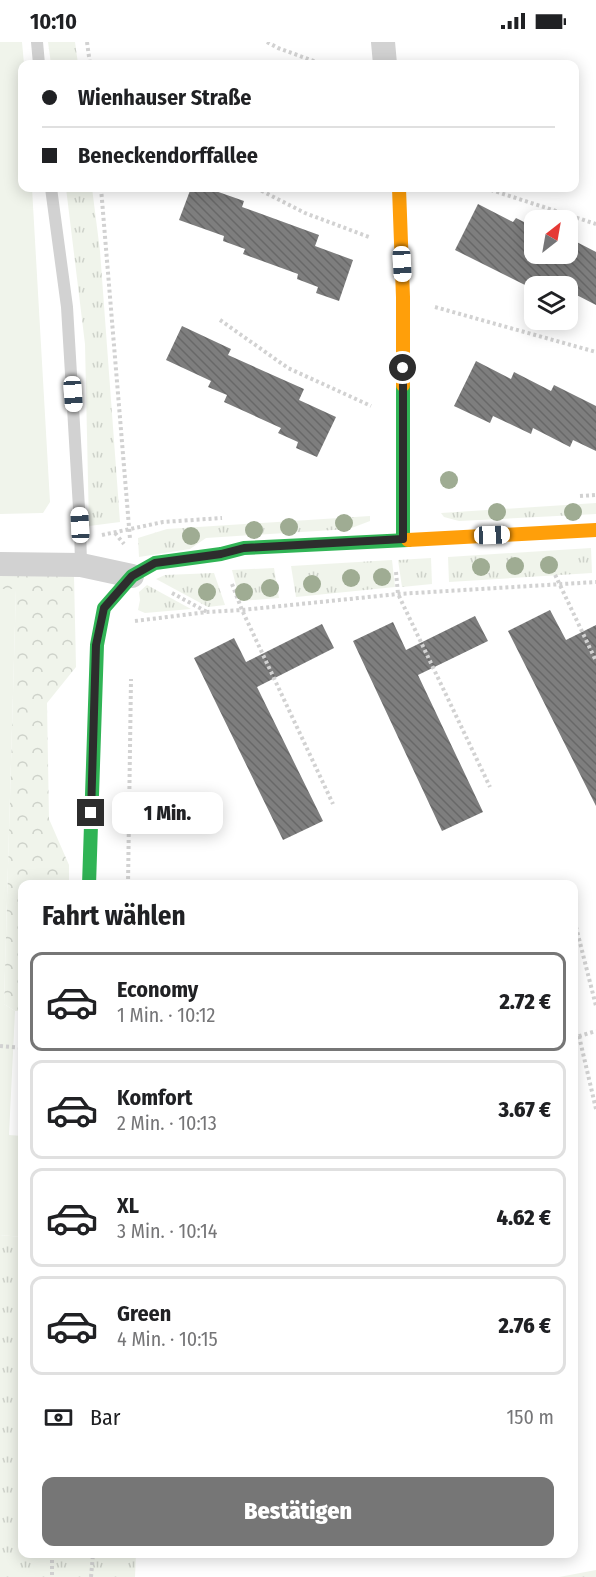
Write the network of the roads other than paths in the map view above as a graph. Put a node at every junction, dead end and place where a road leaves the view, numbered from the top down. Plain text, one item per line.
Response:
1 (37, 42) edge
2 (383, 42) edge
3 (39, 60) edge
4 (385, 60) edge
5 (52, 192) edge
6 (399, 192) edge
7 (596, 530) edge
8 (403, 539) junction
9 (0, 564) edge
10 (81, 565) junction
11 (132, 576) junction
12 (89, 880) edge

1 - 3 lane
2 - 4 street
5 - 10 lane
6 - 8 street
7 - 8 street
8 - 11 street
9 - 10 street
10 - 11 street
11 - 12 street

